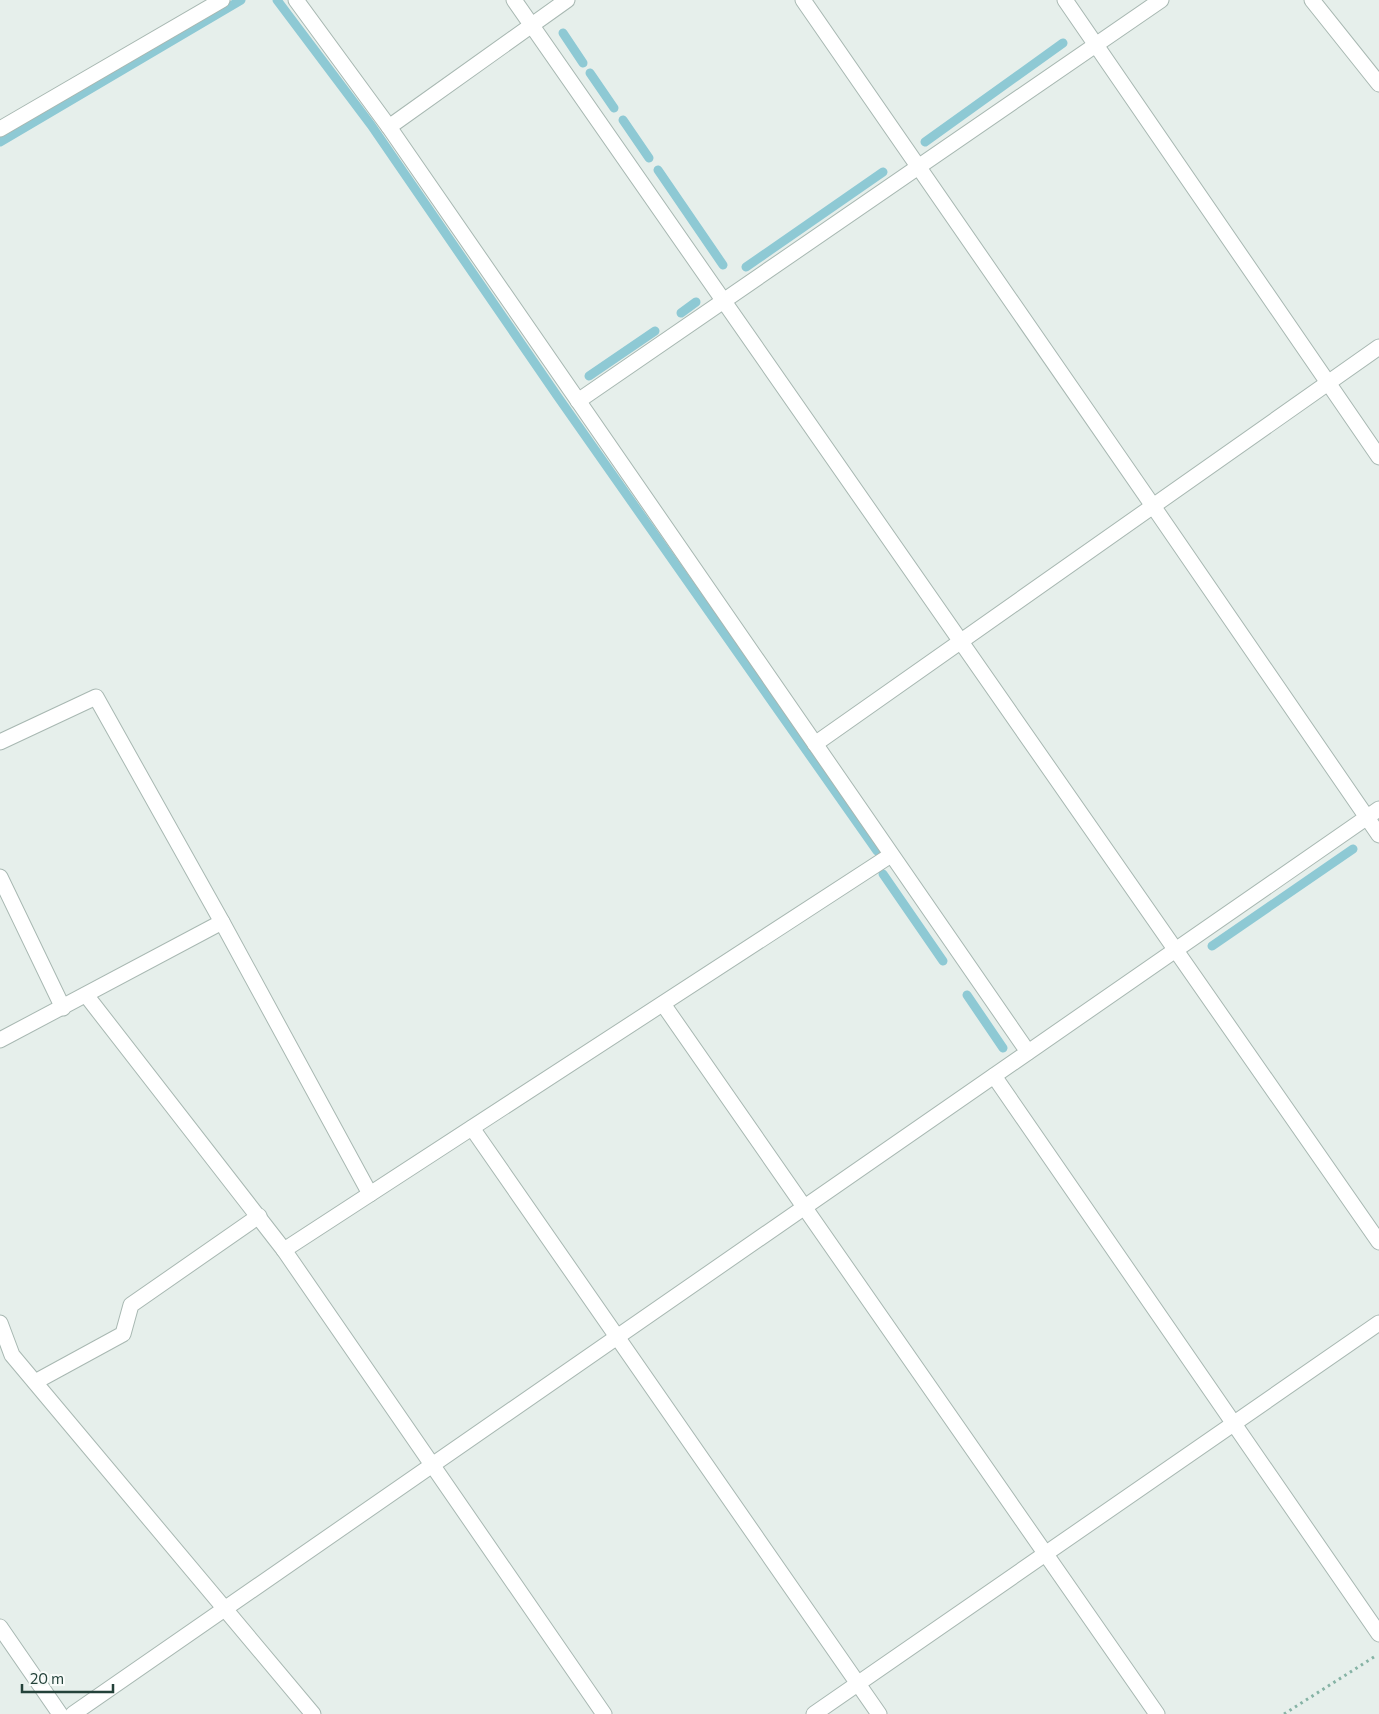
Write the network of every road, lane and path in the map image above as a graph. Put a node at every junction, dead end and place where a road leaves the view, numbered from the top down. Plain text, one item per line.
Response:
1 (222, 0) edge
2 (296, 0) edge
3 (514, 0) edge
4 (567, 0) edge
5 (802, 0) edge
6 (1065, 0) edge
7 (1160, 0) edge
8 (1312, 0) edge
9 (532, 25) junction
10 (1096, 45) junction
11 (1379, 84) edge
12 (389, 127) junction
13 (0, 129) edge
14 (918, 167) junction
15 (724, 301) junction
16 (1379, 347) edge
17 (1328, 383) junction
18 (578, 401) junction
19 (1379, 457) edge
20 (1154, 506) junction
21 (960, 641) junction
22 (0, 742) edge
23 (815, 744) junction
24 (1373, 813) edge
25 (1379, 835) edge
26 (891, 855) junction
27 (0, 877) edge
28 (222, 922) junction
29 (1176, 950) junction
30 (86, 996) junction
31 (663, 1004) junction
32 (63, 1008) junction
33 (0, 1040) edge
34 (1028, 1052) junction
35 (994, 1076) junction
36 (472, 1128) junction
37 (370, 1194) junction
38 (805, 1208) junction
39 (259, 1216) junction
40 (1379, 1242) edge
41 (284, 1250) junction
42 (0, 1323) edge
43 (1379, 1323) edge
44 (617, 1338) junction
45 (6, 1357) edge
46 (35, 1382) junction
47 (1233, 1424) junction
48 (433, 1465) junction
49 (1046, 1554) junction
50 (225, 1610) junction
51 (0, 1627) edge
52 (1379, 1634) edge
53 (1379, 1654) edge
54 (858, 1684) junction
55 (60, 1714) edge
56 (73, 1714) edge
57 (313, 1714) edge
58 (604, 1714) edge
59 (814, 1714) edge
60 (879, 1714) edge
61 (1158, 1714) edge
62 (1284, 1714) edge

1 - 13 street
2 - 12 street
3 - 9 street
4 - 9 street
5 - 14 street
6 - 10 street
7 - 10 street
8 - 11 street
9 - 12 street
9 - 15 street
10 - 14 street
10 - 17 street
12 - 18 street
14 - 15 street
14 - 20 street
15 - 18 street
15 - 21 street
16 - 17 street
17 - 19 street
17 - 20 street
18 - 23 street
20 - 21 street
20 - 24 street
21 - 23 street
21 - 29 street
22 - 28 street
23 - 26 street
24 - 25 street
24 - 29 street
26 - 31 street
26 - 34 street
27 - 32 street
28 - 30 street
28 - 37 street
29 - 34 street
29 - 40 street
30 - 32 street
30 - 39 street
31 - 36 street
31 - 38 street
32 - 33 street
34 - 35 street
35 - 38 street
35 - 47 street
36 - 37 street
36 - 44 street
37 - 41 street
38 - 44 street
38 - 49 street
39 - 41 street
39 - 46 street
41 - 48 street
42 - 45 street
43 - 47 street
44 - 48 street
44 - 54 street
45 - 46 street
46 - 50 street
47 - 49 street
47 - 52 street
48 - 50 street
48 - 58 street
49 - 54 street
49 - 61 street
50 - 56 street
50 - 57 street
51 - 55 street
53 - 62 path
54 - 59 street
54 - 60 street

